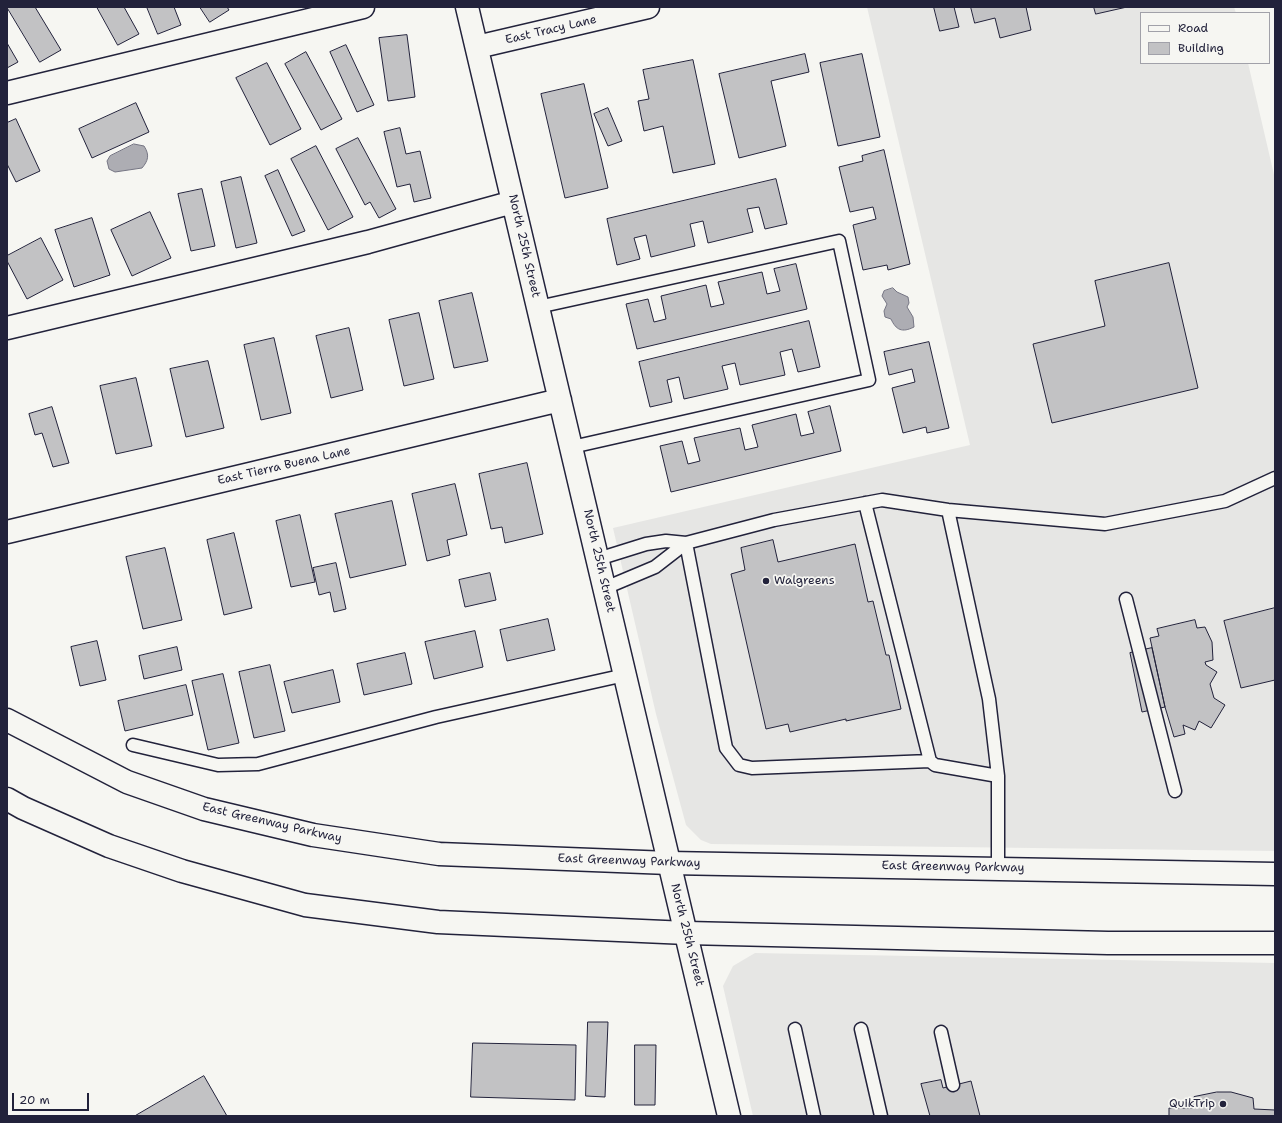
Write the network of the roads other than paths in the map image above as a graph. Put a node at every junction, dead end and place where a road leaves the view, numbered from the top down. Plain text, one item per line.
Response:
1 (363, 7) edge
2 (467, 7) edge
3 (648, 7) edge
4 (592, 13) edge
5 (477, 47) junction
6 (7, 93) edge
7 (513, 202) junction
8 (538, 307) junction
9 (7, 328) edge
10 (560, 400) junction
11 (572, 447) junction
12 (1275, 478) edge
13 (865, 503) junction
14 (948, 510) junction
15 (7, 532) edge
16 (686, 543) junction
17 (598, 559) junction
18 (605, 588) junction
19 (1126, 599) dead end
20 (625, 675) junction
21 (7, 720) edge
22 (133, 745) dead end
23 (930, 762) junction
24 (998, 776) junction
25 (1175, 791) dead end
26 (7, 799) edge
27 (669, 863) junction
28 (998, 868) junction
29 (1275, 874) edge
30 (687, 933) junction
31 (1275, 944) edge
32 (795, 1029) dead end
33 (862, 1029) dead end
34 (941, 1032) dead end
35 (954, 1085) dead end
36 (729, 1116) edge
37 (814, 1116) edge
38 (881, 1116) edge

1 - 6 street
2 - 5 street, North 25th Street
3 - 4 street, East Tracy Lane
4 - 5 street, East Tracy Lane
5 - 7 street, North 25th Street
7 - 8 street, North 25th Street
7 - 9 street
8 - 10 street, North 25th Street
8 - 11 lane
10 - 11 street, North 25th Street
10 - 15 street, East Tierra Buena Lane
11 - 17 street, North 25th Street
12 - 14 lane
13 - 14 lane
13 - 16 lane
13 - 23 lane
14 - 24 lane
16 - 17 lane
16 - 18 lane
16 - 23 lane
17 - 18 street, North 25th Street
18 - 20 street, North 25th Street
19 - 25 lane
20 - 22 lane
20 - 27 street, North 25th Street
21 - 27 street, East Greenway Parkway
23 - 24 lane
24 - 28 lane
26 - 30 street
27 - 28 street, East Greenway Parkway
27 - 30 street, North 25th Street
28 - 29 street, East Greenway Parkway
30 - 31 street
30 - 36 street, North 25th Street
32 - 37 lane
33 - 38 lane
34 - 35 lane

